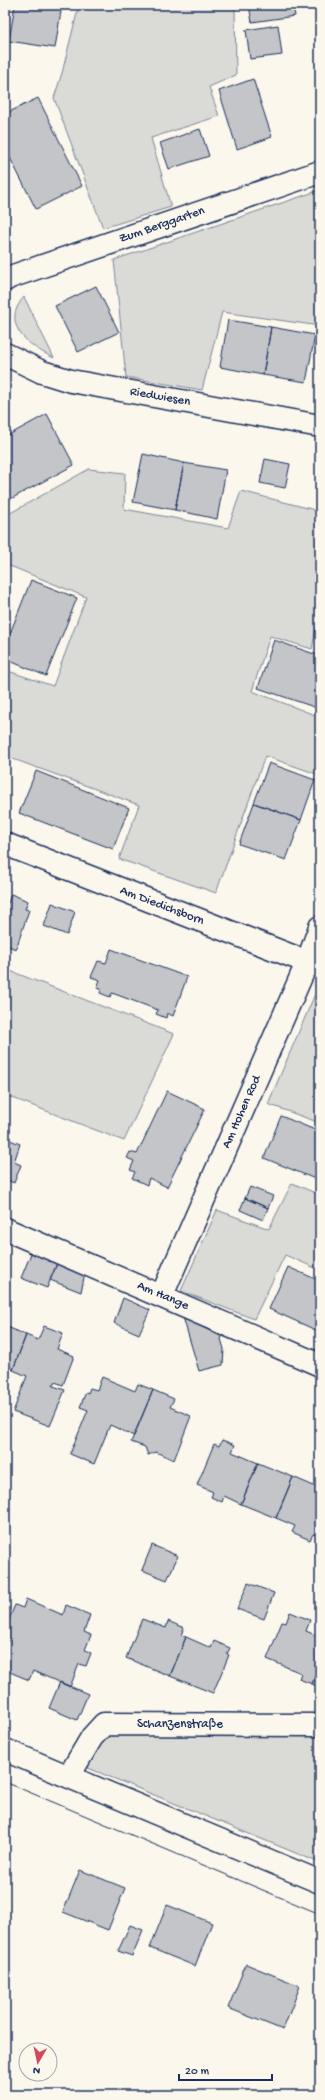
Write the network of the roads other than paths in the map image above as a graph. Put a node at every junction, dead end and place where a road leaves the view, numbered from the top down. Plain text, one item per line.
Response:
1 (320, 172) edge
2 (5, 280) edge
3 (5, 354) edge
4 (320, 426) edge
5 (5, 844) edge
6 (320, 927) edge
7 (314, 965) edge
8 (5, 1229) edge
9 (162, 1295) junction
10 (320, 1365) edge
11 (320, 1725) edge
12 (5, 1750) edge
13 (68, 1776) junction
14 (320, 1882) edge

1 - 2 street, Zum Berggarten
3 - 4 street, Riedwiesen
5 - 7 street, Am Diedichsborn
6 - 7 street, Am Hohen Rod
7 - 9 street, Am Hohen Rod
8 - 9 street, Am Hange
9 - 10 street, Am Hange
11 - 13 street, Schanzenstraße
12 - 13 street
13 - 14 street

